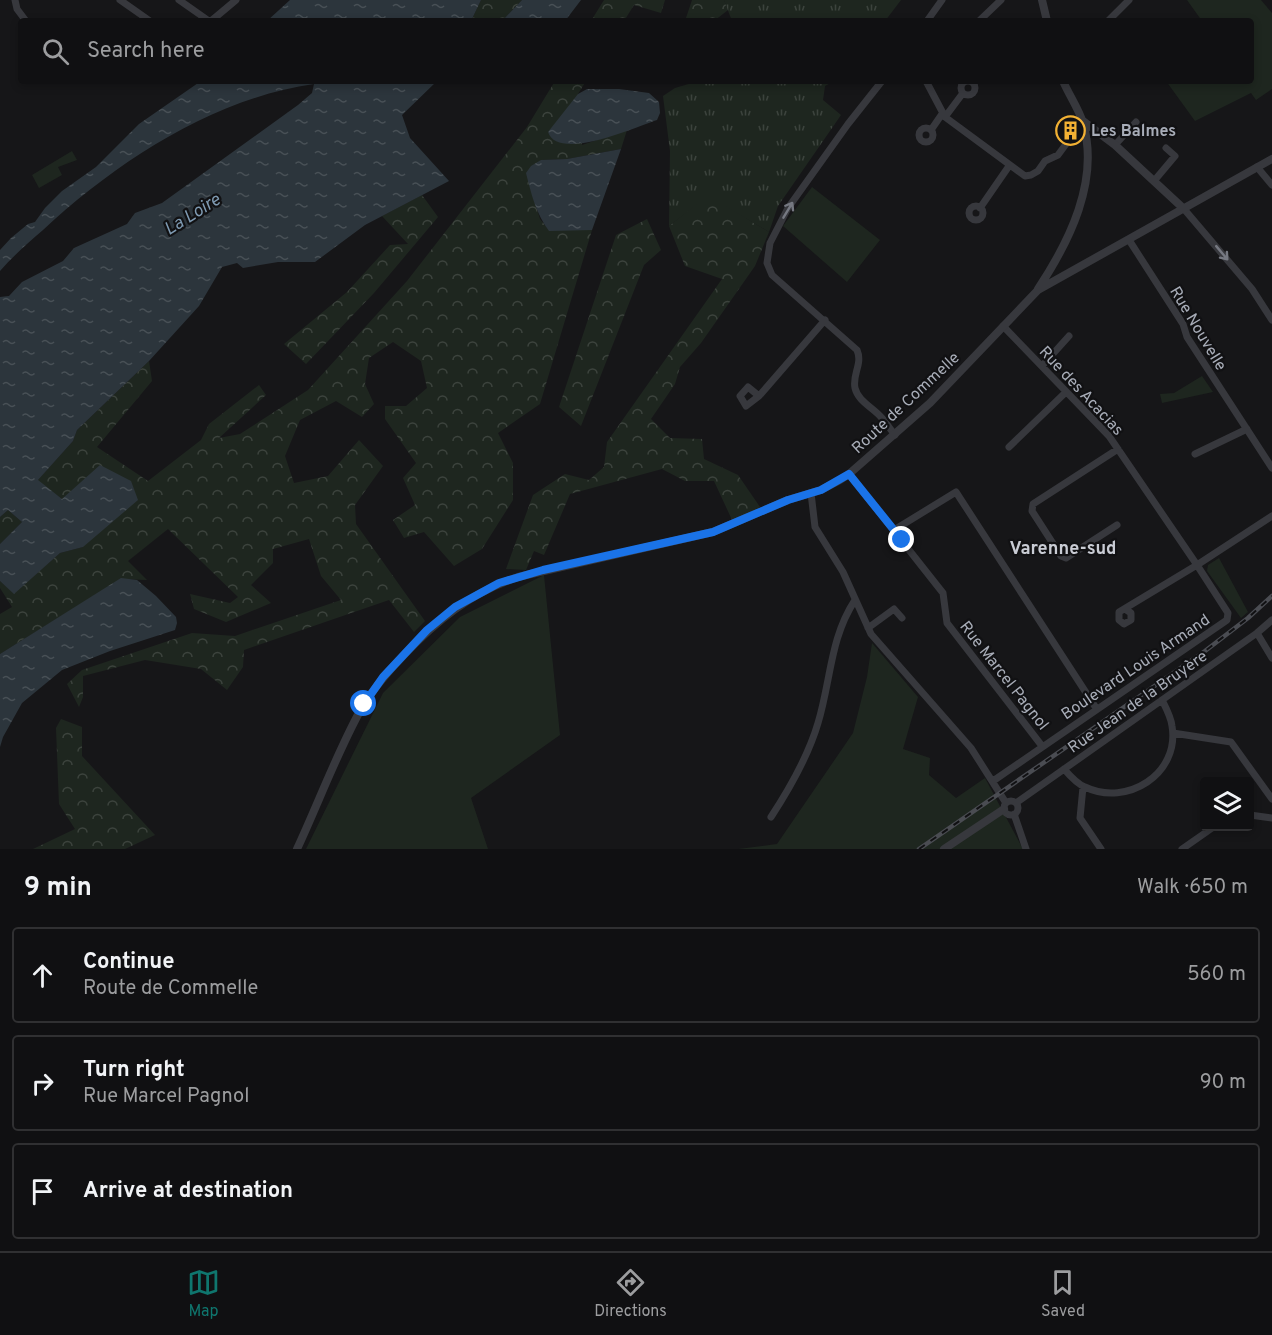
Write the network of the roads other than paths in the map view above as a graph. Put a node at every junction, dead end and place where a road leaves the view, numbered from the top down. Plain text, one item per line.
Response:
1 (15, 0) edge
2 (120, 0) edge
3 (179, 0) edge
4 (236, 0) edge
5 (942, 0) edge
6 (1001, 0) edge
7 (1042, 0) edge
8 (1129, 0) edge
9 (24, 18) edge
10 (146, 18) edge
11 (206, 18) edge
12 (214, 18) edge
13 (929, 18) edge
14 (982, 18) edge
15 (1046, 18) edge
16 (1111, 18) edge
17 (880, 84) edge
18 (928, 84) edge
19 (1064, 84) edge
20 (963, 93) dead end
21 (944, 115) junction
22 (1083, 121) junction
23 (1136, 122) dead end
24 (931, 130) dead end
25 (1115, 145) junction
26 (1166, 148) dead end
27 (1272, 159) edge
28 (1009, 166) junction
29 (1257, 167) junction
30 (1154, 181) junction
31 (1272, 185) edge
32 (980, 208) dead end
33 (1184, 209) junction
34 (1129, 240) junction
35 (1038, 290) junction
36 (825, 320) junction
37 (1272, 320) edge
38 (1003, 326) junction
39 (1069, 336) dead end
40 (1042, 366) junction
41 (1066, 392) junction
42 (759, 396) dead end
43 (1247, 429) junction
44 (895, 435) junction
45 (1009, 447) dead end
46 (1118, 449) junction
47 (1195, 454) dead end
48 (1272, 468) edge
49 (849, 474) junction
50 (811, 493) junction
51 (1272, 516) edge
52 (1117, 525) dead end
53 (894, 530) junction
54 (1197, 566) junction
55 (855, 600) junction
56 (1125, 609) dead end
57 (902, 618) dead end
58 (1272, 620) edge
59 (868, 627) junction
60 (1257, 633) junction
61 (1272, 658) edge
62 (1162, 700) junction
63 (1096, 708) junction
64 (1173, 733) junction
65 (1042, 746) junction
66 (1064, 769) junction
67 (993, 781) junction
68 (1083, 787) junction
69 (1272, 799) edge
70 (1016, 802) junction
71 (1005, 806) junction
72 (1014, 814) junction
73 (1254, 816) edge
74 (771, 818) dead end
75 (1272, 818) edge
76 (1208, 831) edge
77 (297, 849) edge
78 (944, 849) edge
79 (1026, 849) edge
80 (1101, 849) edge
81 (1182, 849) edge

1 - 9 street
2 - 10 street
3 - 11 street
4 - 12 street
5 - 13 street
6 - 14 street
7 - 15 street
8 - 16 street
36 -> 17 street
18 - 21 street
19 - 22 street
20 - 21 street
21 - 24 street
21 - 28 street
22 - 25 street
22 - 28 street
22 - 35 street
23 - 25 street
25 - 30 street
26 - 30 street
27 - 29 street, Route de Commelle
28 - 32 street
29 - 31 street
29 - 33 street, Route de Commelle
30 - 33 street
33 - 34 street, Route de Commelle
33 -> 37 street
34 - 35 street, Route de Commelle
34 - 43 street, Rue Nouvelle
35 - 38 street, Route de Commelle
36 - 42 street
36 - 44 street
38 - 40 street, Rue des Acacias
38 - 44 street, Route de Commelle
39 - 40 street
40 - 41 street, Rue des Acacias
41 - 45 street
41 - 46 street, Rue des Acacias
43 - 47 street
43 - 48 street, Rue Nouvelle
44 - 49 street, Route de Commelle
46 - 52 street
46 - 54 street, Rue des Acacias
49 - 50 street, Route de Commelle
49 - 53 street, Rue Marcel Pagnol
50 - 55 street
50 - 77 street, Route de Commelle
51 - 54 street
53 - 63 street
53 - 65 street, Rue Marcel Pagnol
54 - 56 street
54 - 63 street, Boulevard Louis Armand
55 - 59 street
55 - 74 street
57 - 59 street
58 - 60 street, Rue Jean de la Bruyère
59 - 67 street
60 - 61 street
60 - 62 street, Rue Jean de la Bruyère
62 - 64 street
62 - 66 street, Rue Jean de la Bruyère
63 - 65 street, Boulevard Louis Armand
64 - 68 street
64 - 69 street
65 - 67 street, Boulevard Louis Armand
66 - 68 street
66 - 70 street, Rue Jean de la Bruyère
67 - 71 street
68 - 80 street
70 - 71 street
70 - 72 street
71 - 72 street
71 - 78 street
72 - 79 street
73 - 75 street
76 - 81 street

